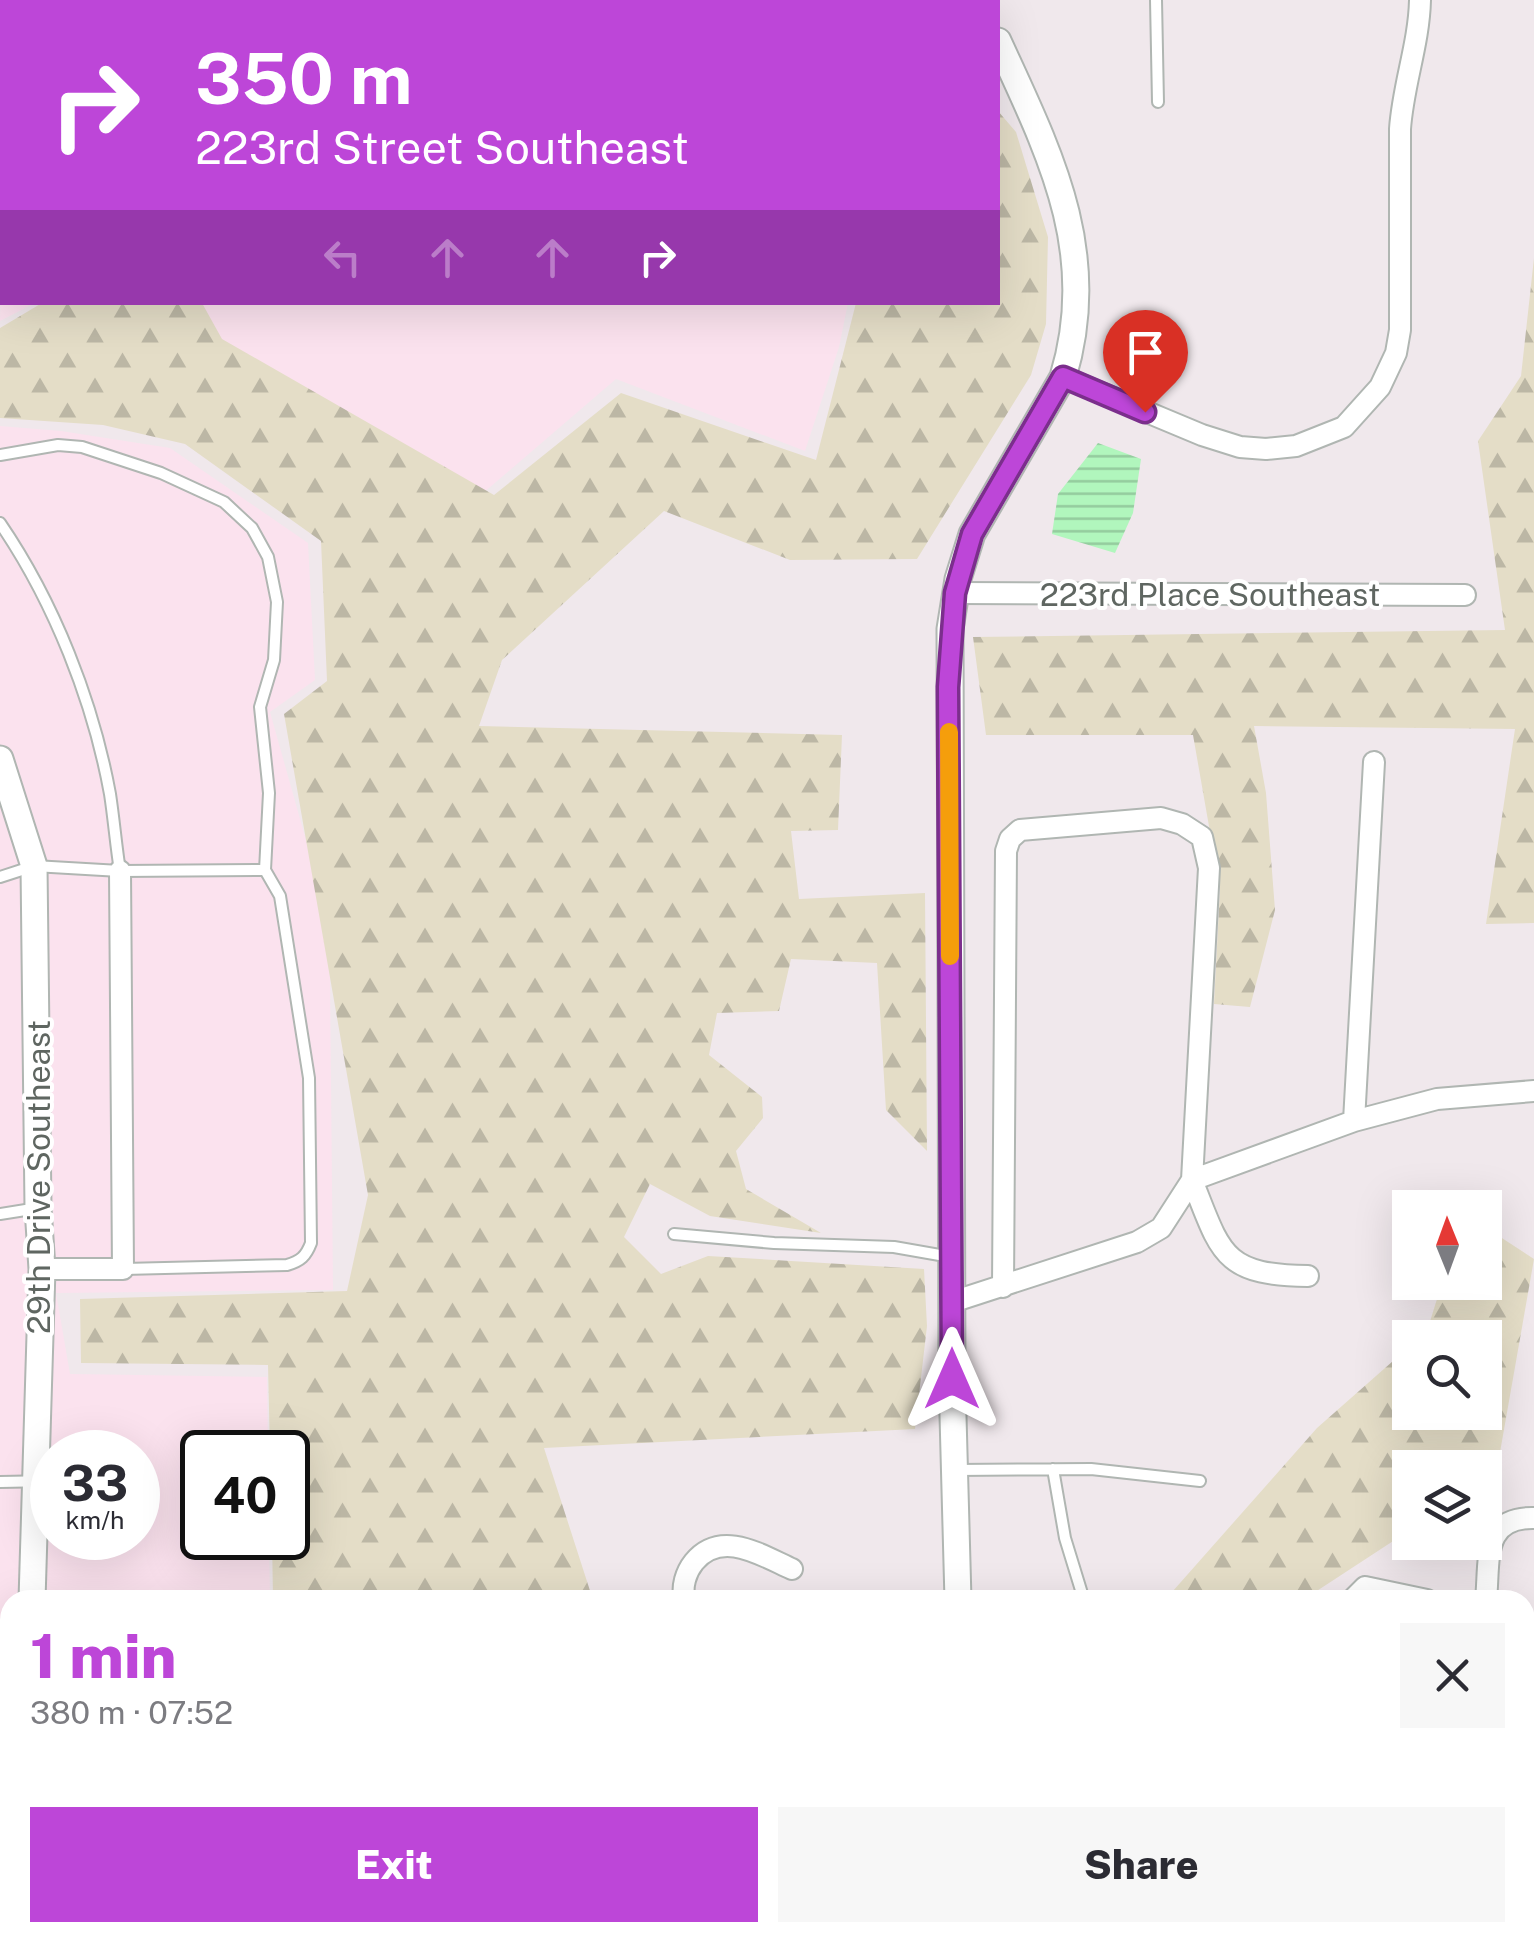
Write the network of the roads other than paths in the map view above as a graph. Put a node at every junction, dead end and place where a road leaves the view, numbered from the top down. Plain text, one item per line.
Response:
1 (1156, 0) edge
2 (1420, 0) edge
3 (1000, 45) edge
4 (1158, 102) dead end
5 (1063, 377) junction
6 (0, 455) edge
7 (0, 524) edge
8 (955, 593) junction
9 (1465, 595) dead end
10 (0, 759) edge
11 (1374, 762) dead end
12 (34, 866) junction
13 (265, 870) junction
14 (120, 871) junction
15 (0, 877) edge
16 (1534, 1091) edge
17 (1354, 1120) junction
18 (1192, 1180) junction
19 (38, 1208) junction
20 (0, 1214) edge
21 (674, 1234) dead end
22 (952, 1258) junction
23 (122, 1269) junction
24 (42, 1270) junction
25 (1308, 1276) dead end
26 (1003, 1287) junction
27 (952, 1302) junction
28 (43, 1430) edge
29 (1053, 1469) junction
30 (954, 1470) junction
31 (1200, 1480) dead end
32 (30, 1481) edge
33 (0, 1482) edge
34 (1534, 1518) edge
35 (36, 1560) edge
36 (792, 1569) dead end
37 (33, 1590) edge
38 (683, 1590) edge
39 (958, 1590) edge
40 (1081, 1590) edge
41 (1487, 1590) edge

1 - 4 lane
2 - 5 street
3 - 5 street
5 - 8 street
6 - 13 lane
7 - 14 lane
8 - 9 street, 223rd Place Southeast
8 - 22 street
10 - 12 street, 29th Drive Southeast
11 - 17 street
12 - 14 lane
12 - 15 lane
12 - 19 street, 29th Drive Southeast
13 - 14 lane
13 - 23 lane
14 - 23 street
16 - 17 street
17 - 18 street
18 - 25 street
18 - 26 street
18 - 26 street
19 - 20 lane
19 - 24 street, 29th Drive Southeast
21 - 22 lane
22 - 27 street
23 - 24 street
24 - 28 street, 29th Drive Southeast
26 - 27 street
27 - 30 street
29 - 30 lane
29 - 31 lane
29 - 40 lane
30 - 39 street
32 - 33 lane
34 - 41 street
35 - 37 street, 29th Drive Southeast
36 - 38 street

